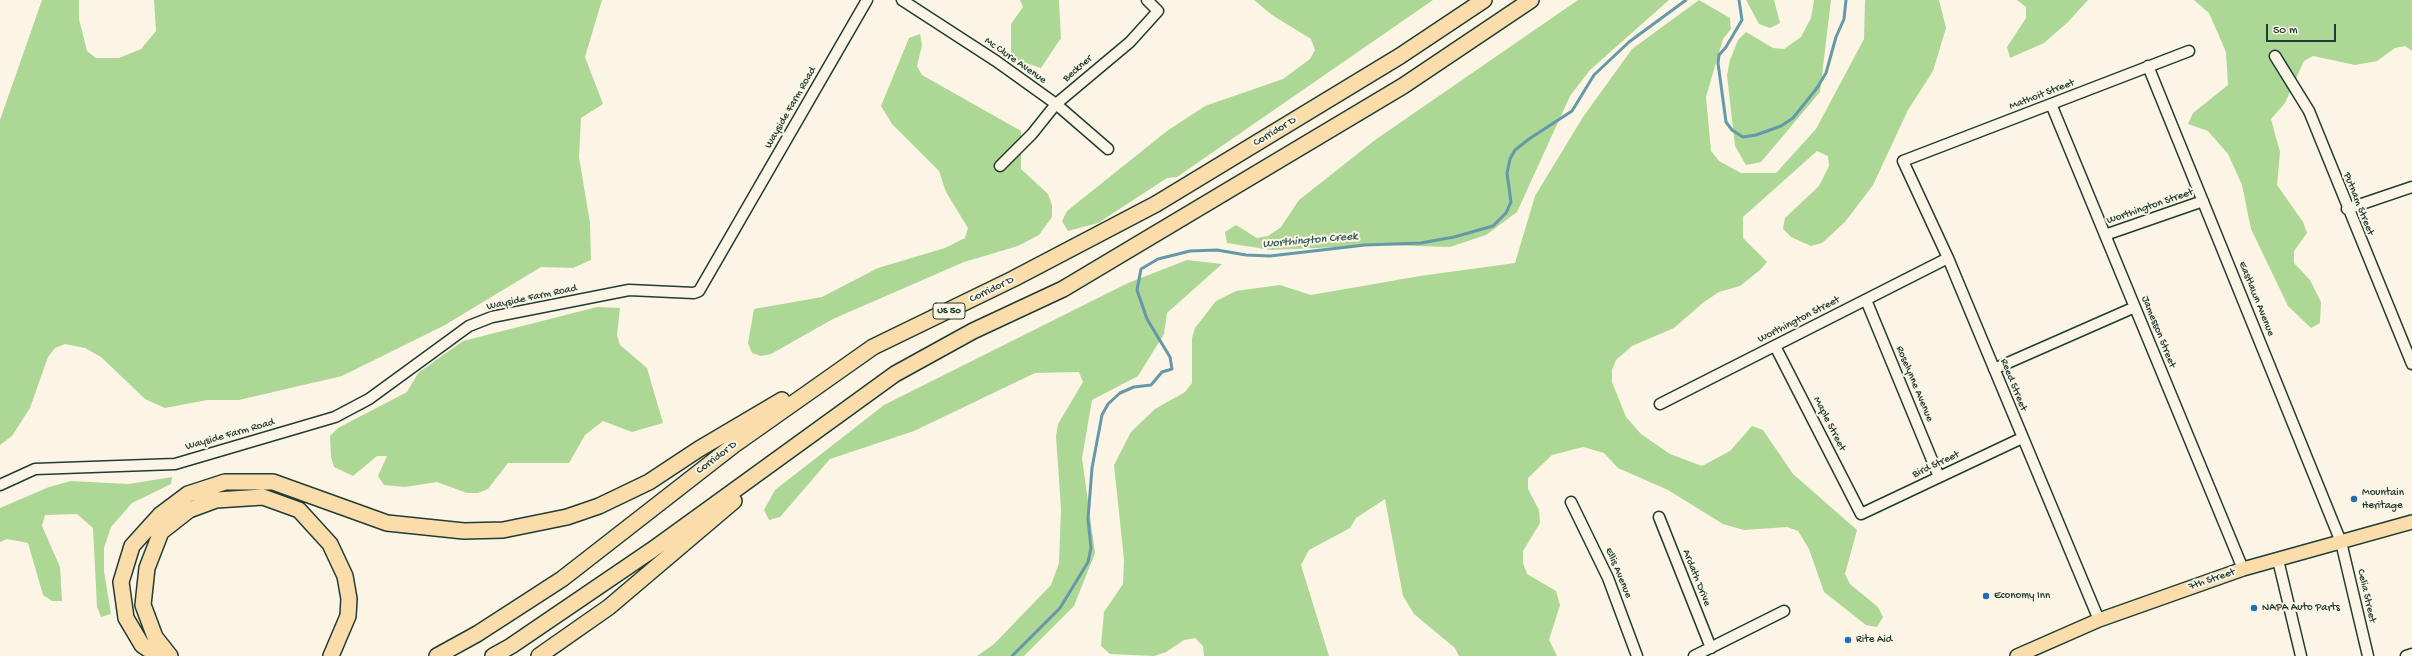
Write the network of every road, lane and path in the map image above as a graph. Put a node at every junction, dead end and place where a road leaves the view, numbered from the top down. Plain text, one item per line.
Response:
1 (867, 0) edge
2 (902, 0) edge
3 (1148, 0) edge
4 (1484, 0) edge
5 (1531, 0) edge
6 (2189, 51) dead end
7 (2275, 56) dead end
8 (2148, 66) junction
9 (1056, 104) junction
10 (2051, 104) junction
11 (1108, 149) dead end
12 (1903, 161) joint
13 (1000, 166) dead end
14 (2412, 187) edge
15 (2203, 201) junction
16 (2347, 209) junction
17 (2105, 235) junction
18 (1948, 258) junction
19 (1866, 300) junction
20 (2135, 307) junction
21 (1775, 346) junction
22 (873, 347) junction
23 (2409, 352) edge
24 (2412, 364) edge
25 (1994, 369) junction
26 (1660, 404) dead end
27 (2022, 438) junction
28 (790, 450) junction
29 (1940, 476) junction
30 (0, 485) edge
31 (1571, 502) dead end
32 (1861, 514) joint
33 (1659, 517) dead end
34 (2412, 522) edge
35 (2341, 542) junction
36 (2278, 560) junction
37 (2243, 569) junction
38 (1784, 611) dead end
39 (2099, 620) junction
40 (1711, 648) junction
41 (2412, 654) edge
42 (158, 656) edge
43 (170, 656) edge
44 (331, 656) edge
45 (437, 656) edge
46 (493, 656) edge
47 (539, 656) edge
48 (1637, 656) edge
49 (1694, 656) edge
50 (2017, 656) edge
51 (2301, 656) edge
52 (2368, 656) edge
53 (2406, 656) edge

1 - 30 street, Wayside Farm Road
2 - 9 street, Mc Clure Avenue
3 - 9 street, Beckner
4 - 22 highway, Corridor D / US 50
5 - 28 highway, US 50
6 - 8 street, Mathoit Street
7 - 16 street, Putnam Street
8 - 10 street, Mathoit Street
8 - 15 street, Eastlawn Avenue
9 - 11 street, Mc Clure Avenue
9 - 13 street, Beckner
10 - 12 street, Mathoit Street
10 - 17 street, Jamesson Street
12 - 18 street, Reed Street
14 - 16 street
15 - 17 street, Worthington Street
15 - 35 street, Eastlawn Avenue
16 - 23 street, Putnam Street
17 - 20 street, Jamesson Street
18 - 19 street, Worthington Street
18 - 25 street, Reed Street
19 - 21 street, Worthington Street
19 - 29 street, Roselynne Avenue
20 - 25 street
20 - 37 street, Jamesson Street
21 - 26 street, Worthington Street
21 - 32 street, Maple Street
22 - 42 highway
22 - 45 highway, Corridor D / US 50
23 - 24 street, Putnam Street
25 - 27 street, Reed Street
27 - 29 street, Bird Street
27 - 39 street, Reed Street
28 - 46 highway, US 50
28 - 47 highway
29 - 32 street, Bird Street
31 - 48 street, Ellis Avenue
33 - 40 street, Ardath Drive
34 - 35 main road, 7th Street
35 - 36 main road, 7th Street
35 - 52 street, Celia Street
36 - 37 main road, 7th Street
36 - 51 street
37 - 39 main road, 7th Street
38 - 40 street
39 - 50 main road, 7th Street
40 - 49 street
41 - 53 street
43 - 44 highway

